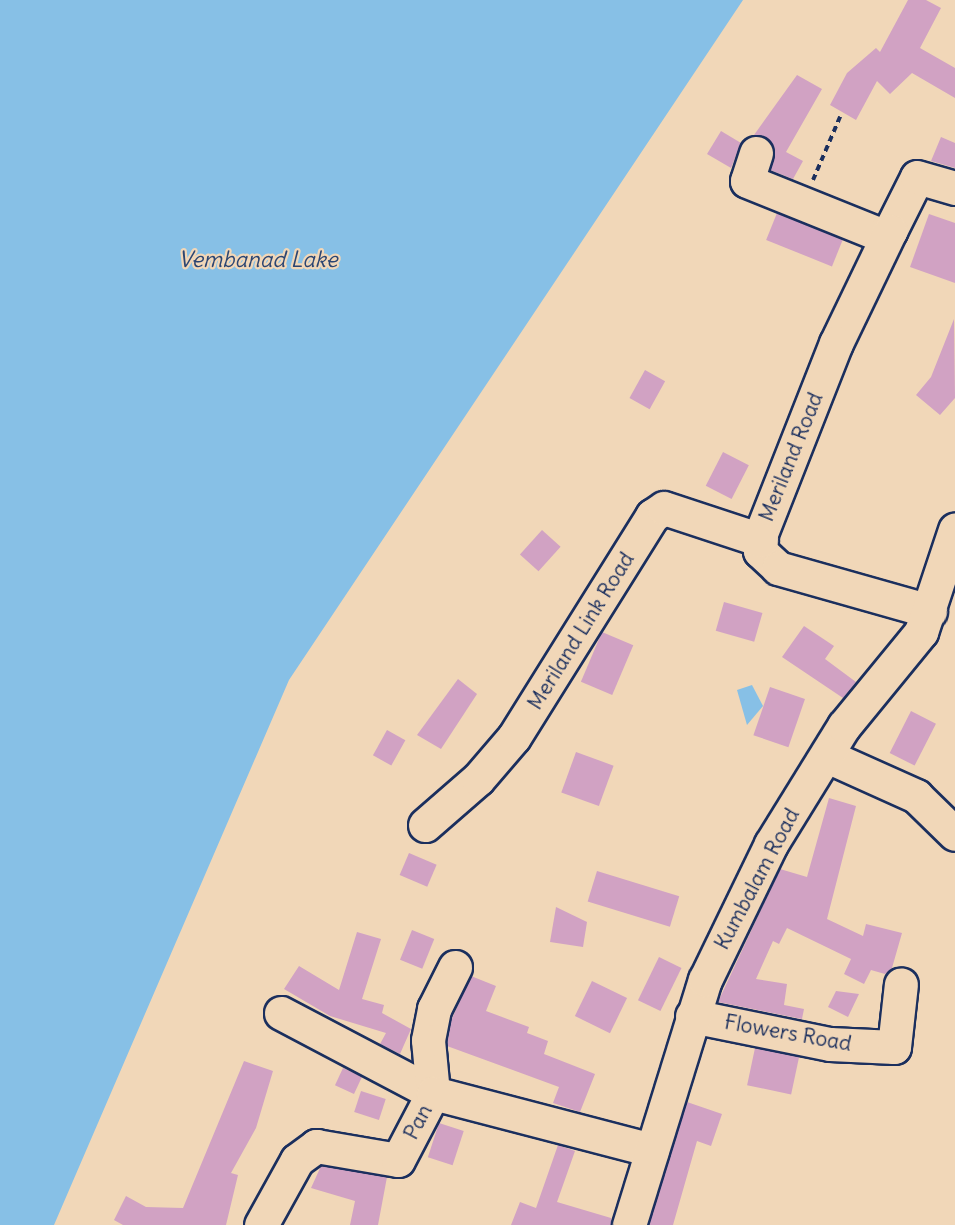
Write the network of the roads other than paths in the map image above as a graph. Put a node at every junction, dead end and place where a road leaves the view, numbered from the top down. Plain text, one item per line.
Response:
1 (756, 153) dead end
2 (955, 188) edge
3 (890, 231) junction
4 (955, 530) edge
5 (761, 540) junction
6 (930, 611) junction
7 (827, 756) junction
8 (425, 825) dead end
9 (955, 834) edge
10 (455, 967) dead end
11 (901, 984) dead end
12 (281, 1013) dead end
13 (693, 1016) junction
14 (433, 1094) junction
15 (652, 1150) junction
16 (261, 1225) edge
17 (629, 1225) edge

1 - 3 street
2 - 3 street
3 - 5 street, Meriland Road
4 - 6 street, Kumbalam Road
5 - 6 street, Meriland Road
5 - 8 street, Meriland Link Road
6 - 7 street, Kumbalam Road
7 - 9 street
7 - 13 street, Kumbalam Road
10 - 14 street
11 - 13 street, Flowers Road
12 - 14 street
13 - 15 street, Kumbalam Road
14 - 15 street, Pan
14 - 16 street, Pan
15 - 17 street, Kumbalam Road

